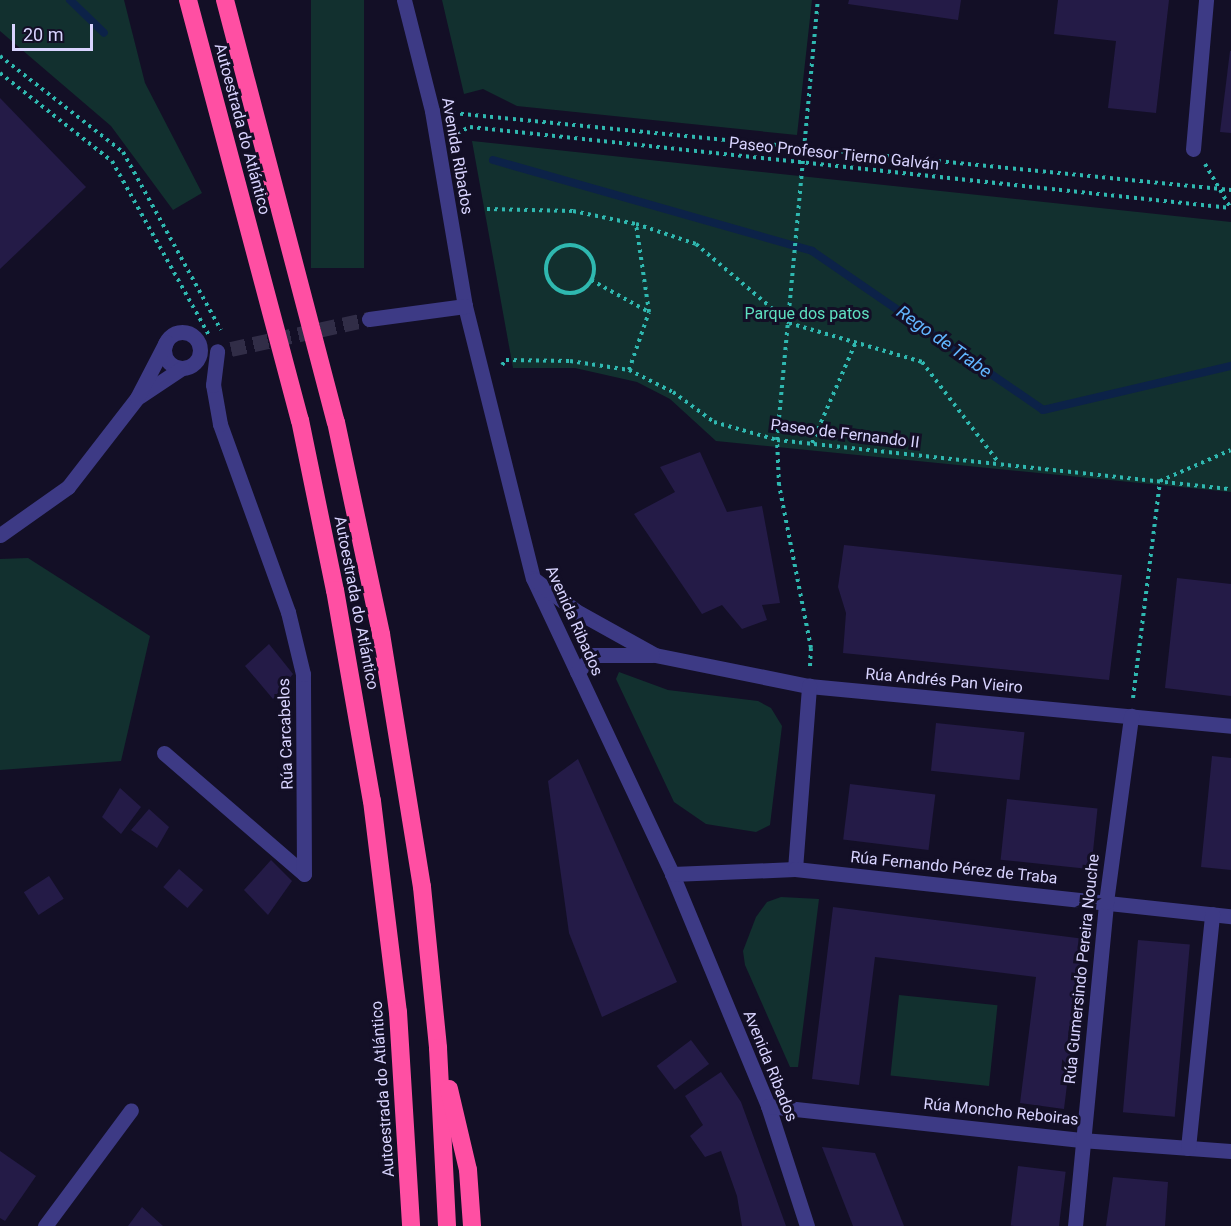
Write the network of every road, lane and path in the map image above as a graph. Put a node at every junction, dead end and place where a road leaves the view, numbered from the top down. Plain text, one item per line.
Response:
1 (188, 0) edge
2 (225, 0) edge
3 (404, 0) edge
4 (818, 0) edge
5 (1206, 0) edge
6 (0, 56) edge
7 (0, 73) edge
8 (447, 113) dead end
9 (436, 141) junction
10 (801, 148) junction
11 (1193, 149) joint
12 (801, 162) junction
13 (1222, 189) junction
14 (1231, 190) edge
15 (1231, 208) edge
16 (487, 209) dead end
17 (636, 224) junction
18 (591, 280) junction
19 (465, 306) junction
20 (649, 312) junction
21 (369, 319) tunnel mouth
22 (789, 323) junction
23 (166, 342) junction
24 (856, 342) junction
25 (224, 350) junction
26 (200, 351) junction
27 (182, 368) junction
28 (629, 370) junction
29 (484, 386) junction
30 (137, 398) junction
31 (777, 440) junction
32 (812, 443) junction
33 (1231, 450) edge
34 (999, 464) junction
35 (1160, 481) junction
36 (1231, 489) edge
37 (0, 535) edge
38 (533, 578) junction
39 (655, 655) junction
40 (577, 672) junction
41 (809, 686) junction
42 (1131, 716) junction
43 (1231, 726) edge
44 (164, 753) dead end
45 (795, 868) junction
46 (672, 874) junction
47 (1106, 902) junction
48 (1212, 914) junction
49 (1231, 916) edge
50 (438, 1048) junction
51 (768, 1106) junction
52 (131, 1110) dead end
53 (1081, 1140) junction
54 (1188, 1148) junction
55 (1231, 1151) edge
56 (45, 1226) edge
57 (411, 1226) edge
58 (447, 1226) edge
59 (472, 1226) edge
60 (807, 1226) edge
61 (1075, 1226) edge

1 - 57 highway, Autoestrada do Atlántico
2 - 50 highway, Autoestrada do Atlántico
3 - 9 street, Avenida Ribados
4 - 10 path
5 - 11 street
6 - 25 path
7 - 25 path
8 - 10 path
9 - 12 path, Paseo Profesor Tierno Galván
9 - 19 street, Avenida Ribados
10 - 12 path
10 - 13 path
11 - 13 path
12 - 15 path, Paseo Profesor Tierno Galván
12 - 22 path
13 - 14 path
13 - 15 path
16 - 17 path
17 - 20 path
17 - 22 path
18 - 18 path
18 - 20 path
19 - 21 street
19 - 29 street, Avenida Ribados
20 - 28 path
22 - 24 path
22 - 31 path
23 - 26 street
23 - 27 street
23 - 30 street
24 - 32 path
24 - 34 path
25 - 26 street
25 - 44 street, Rúa Carcabelos
26 - 27 street
27 - 30 street
28 - 29 path, Paseo de Fernando II
28 - 31 path, Paseo de Fernando II
29 - 38 street, Avenida Ribados
30 - 37 street
31 - 32 path, Paseo de Fernando II
31 - 41 path
32 - 34 path, Paseo de Fernando II
33 - 35 path
34 - 35 path, Paseo de Fernando II
35 - 36 path, Paseo de Fernando II
35 - 42 path
38 - 39 street, Rúa Andrés Pan Vieiro
38 - 40 street, Avenida Ribados
39 - 40 street, Rúa Andrés Pan Vieiro
39 - 41 street, Rúa Andrés Pan Vieiro
40 - 46 street, Avenida Ribados
41 - 42 street, Rúa Andrés Pan Vieiro
41 - 45 street
42 - 43 street, Rúa Andrés Pan Vieiro
42 - 47 street, Rúa Gumersindo Pereira Nouche
45 - 46 street, Rúa Fernando Pérez de Traba
45 - 47 street, Rúa Fernando Pérez de Traba
46 - 51 street, Avenida Ribados
47 - 48 street, Rúa Fernando Pérez de Traba
47 - 53 street, Rúa Gumersindo Pereira Nouche
48 - 49 street, Rúa Fernando Pérez de Traba
48 - 54 street
50 - 58 highway, Autoestrada do Atlántico
50 - 59 highway
51 - 53 street, Rúa Moncho Reboiras
51 - 60 street, Avenida Ribados
52 - 56 street
53 - 54 street, Rúa Moncho Reboiras
53 - 61 street, Rúa Gumersindo Pereira Nouche
54 - 55 street, Rúa Moncho Reboiras

